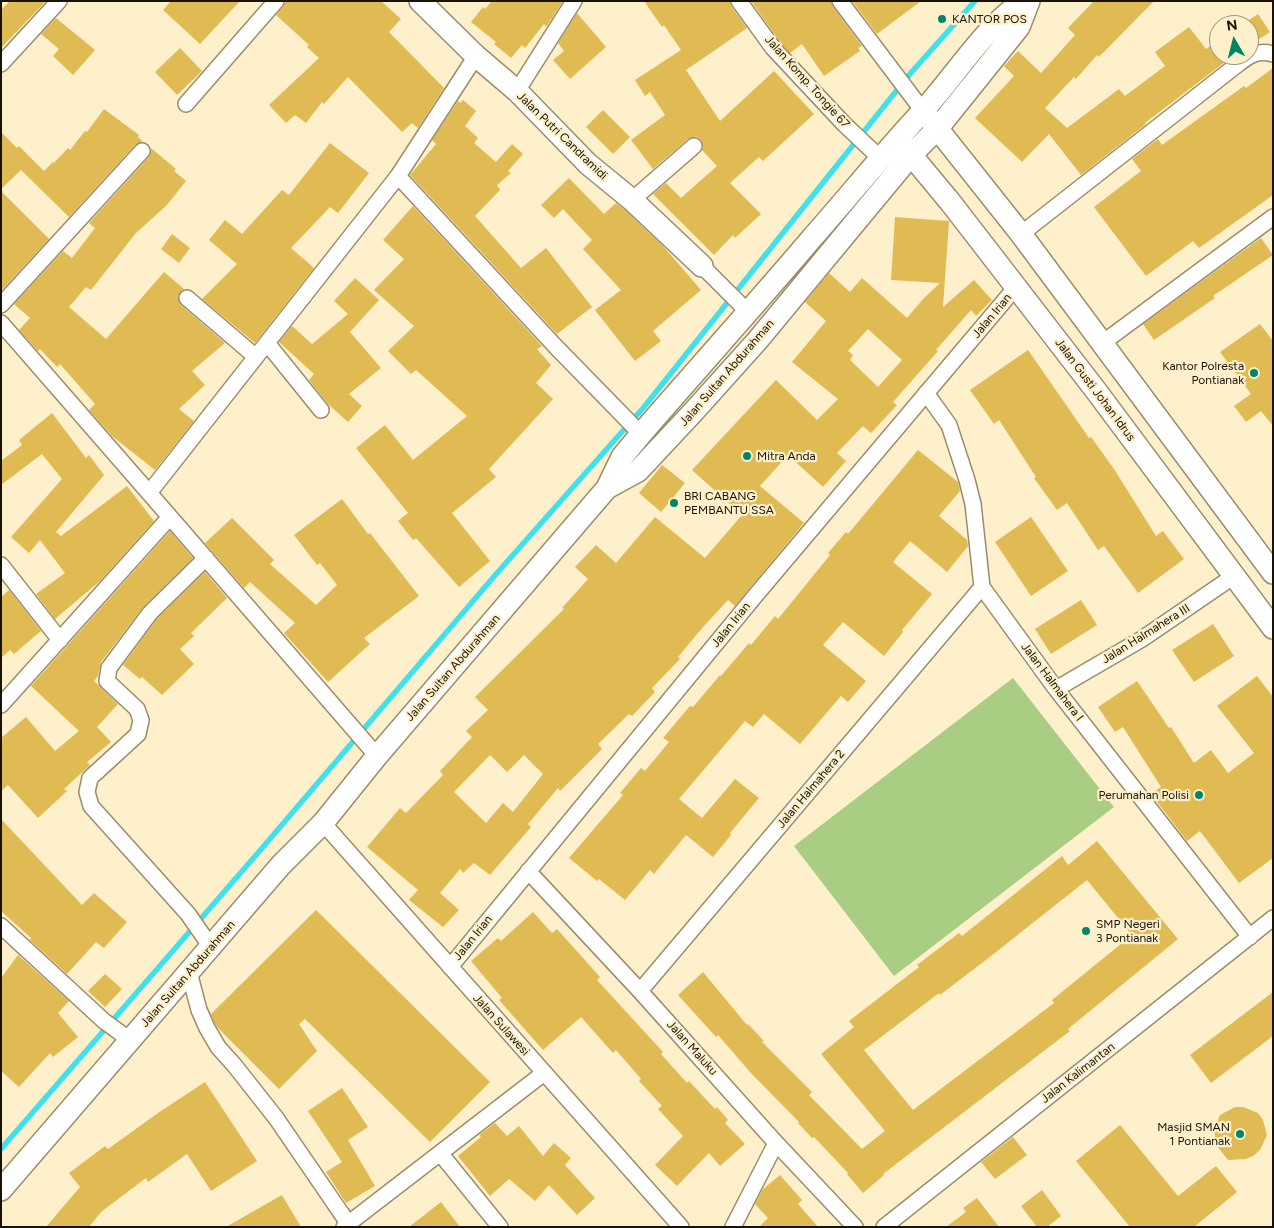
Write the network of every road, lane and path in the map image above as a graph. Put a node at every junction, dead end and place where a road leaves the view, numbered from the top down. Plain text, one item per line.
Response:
1 (58, 1) edge
2 (276, 1) edge
3 (420, 1) edge
4 (574, 1) edge
5 (739, 1) edge
6 (840, 1) edge
7 (1023, 1) edge
8 (1029, 1) edge
9 (1273, 54) edge
10 (476, 56) junction
11 (1, 64) edge
12 (517, 91) junction
13 (186, 104) dead end
14 (922, 110) junction
15 (938, 128) junction
16 (896, 138) junction
17 (694, 146) dead end
18 (142, 151) dead end
19 (874, 153) junction
20 (912, 155) junction
21 (398, 176) junction
22 (632, 200) junction
23 (1273, 217) edge
24 (1020, 234) junction
25 (702, 266) joint
26 (1016, 287) junction
27 (187, 298) dead end
28 (1, 305) edge
29 (747, 311) junction
30 (1, 323) edge
31 (267, 343) junction
32 (1101, 344) junction
33 (256, 357) junction
34 (926, 394) junction
35 (322, 410) dead end
36 (640, 434) junction
37 (1180, 450) junction
38 (1155, 470) junction
39 (607, 488) junction
40 (149, 493) junction
41 (170, 517) junction
42 (206, 558) junction
43 (1, 565) edge
44 (1273, 573) edge
45 (1234, 576) junction
46 (982, 587) junction
47 (1273, 628) edge
48 (60, 640) junction
49 (1056, 689) junction
50 (2, 704) edge
51 (371, 748) junction
52 (322, 823) junction
53 (528, 871) junction
54 (1273, 918) edge
55 (1, 926) edge
56 (1250, 937) junction
57 (211, 946) junction
58 (450, 967) junction
59 (189, 972) junction
60 (640, 990) junction
61 (129, 1039) junction
62 (544, 1073) junction
63 (776, 1143) junction
64 (440, 1154) junction
65 (1, 1190) edge
66 (346, 1225) edge
67 (500, 1227) edge
68 (681, 1227) edge
69 (733, 1227) edge
70 (855, 1227) edge
71 (884, 1227) edge

1 - 11 street
2 - 13 street
3 - 10 street, Jalan Putri Candramidi
4 - 12 street
5 - 19 street, Jalan Komp. Tongie 67
6 - 14 street
7 - 14 street
8 - 15 street
9 - 24 street
10 - 12 street, Jalan Putri Candramidi
10 - 21 street
12 - 22 street, Jalan Putri Candramidi
14 - 15 street
14 - 16 street
15 - 20 street, Jalan Sultan Abdurahman
15 - 24 street
16 - 19 street
16 - 20 street, Jalan Gusti Johan Idrus
17 - 22 street
18 - 28 street
19 - 29 street
20 - 26 street, Jalan Gusti Johan Idrus
20 - 39 street, Jalan Sultan Abdurahman
21 - 31 street
21 - 36 street
22 - 25 street, Jalan Putri Candramidi
23 - 32 street
24 - 32 street
25 - 29 street, Jalan Putri Candramidi
26 - 34 street, Jalan Irian
26 - 38 street, Jalan Gusti Johan Idrus
27 - 33 street
29 - 36 street
30 - 40 street
31 - 33 street
31 - 35 street
32 - 37 street
33 - 40 street
34 - 46 street, Jalan Halmahera I
34 - 53 street, Jalan Irian
36 - 39 street
37 - 38 street
37 - 44 street
38 - 45 street, Jalan Gusti Johan Idrus
39 - 51 street, Jalan Sultan Abdurahman
40 - 41 street
41 - 42 street
41 - 48 street
42 - 51 street
42 - 57 street
43 - 48 street
45 - 47 street, Jalan Gusti Johan Idrus
45 - 49 street, Jalan Halmahera III
46 - 49 street, Jalan Halmahera I
46 - 60 street, Jalan Halmahera 2
48 - 50 street
49 - 56 street, Jalan Halmahera I
51 - 52 street, Jalan Sultan Abdurahman
52 - 57 street, Jalan Sultan Abdurahman
52 - 58 street, Jalan Sulawesi
53 - 58 street, Jalan Irian
53 - 60 street, Jalan Maluku
54 - 56 street, Jalan Kalimantan
55 - 61 street
56 - 71 street, Jalan Kalimantan
57 - 59 street, Jalan Sultan Abdurahman
58 - 62 street, Jalan Sulawesi
59 - 61 street, Jalan Sultan Abdurahman
59 - 66 street
60 - 63 street, Jalan Maluku
61 - 65 street, Jalan Sultan Abdurahman
62 - 64 street
62 - 68 street, Jalan Sulawesi
63 - 69 street
63 - 70 street, Jalan Maluku
64 - 66 street
64 - 67 street

